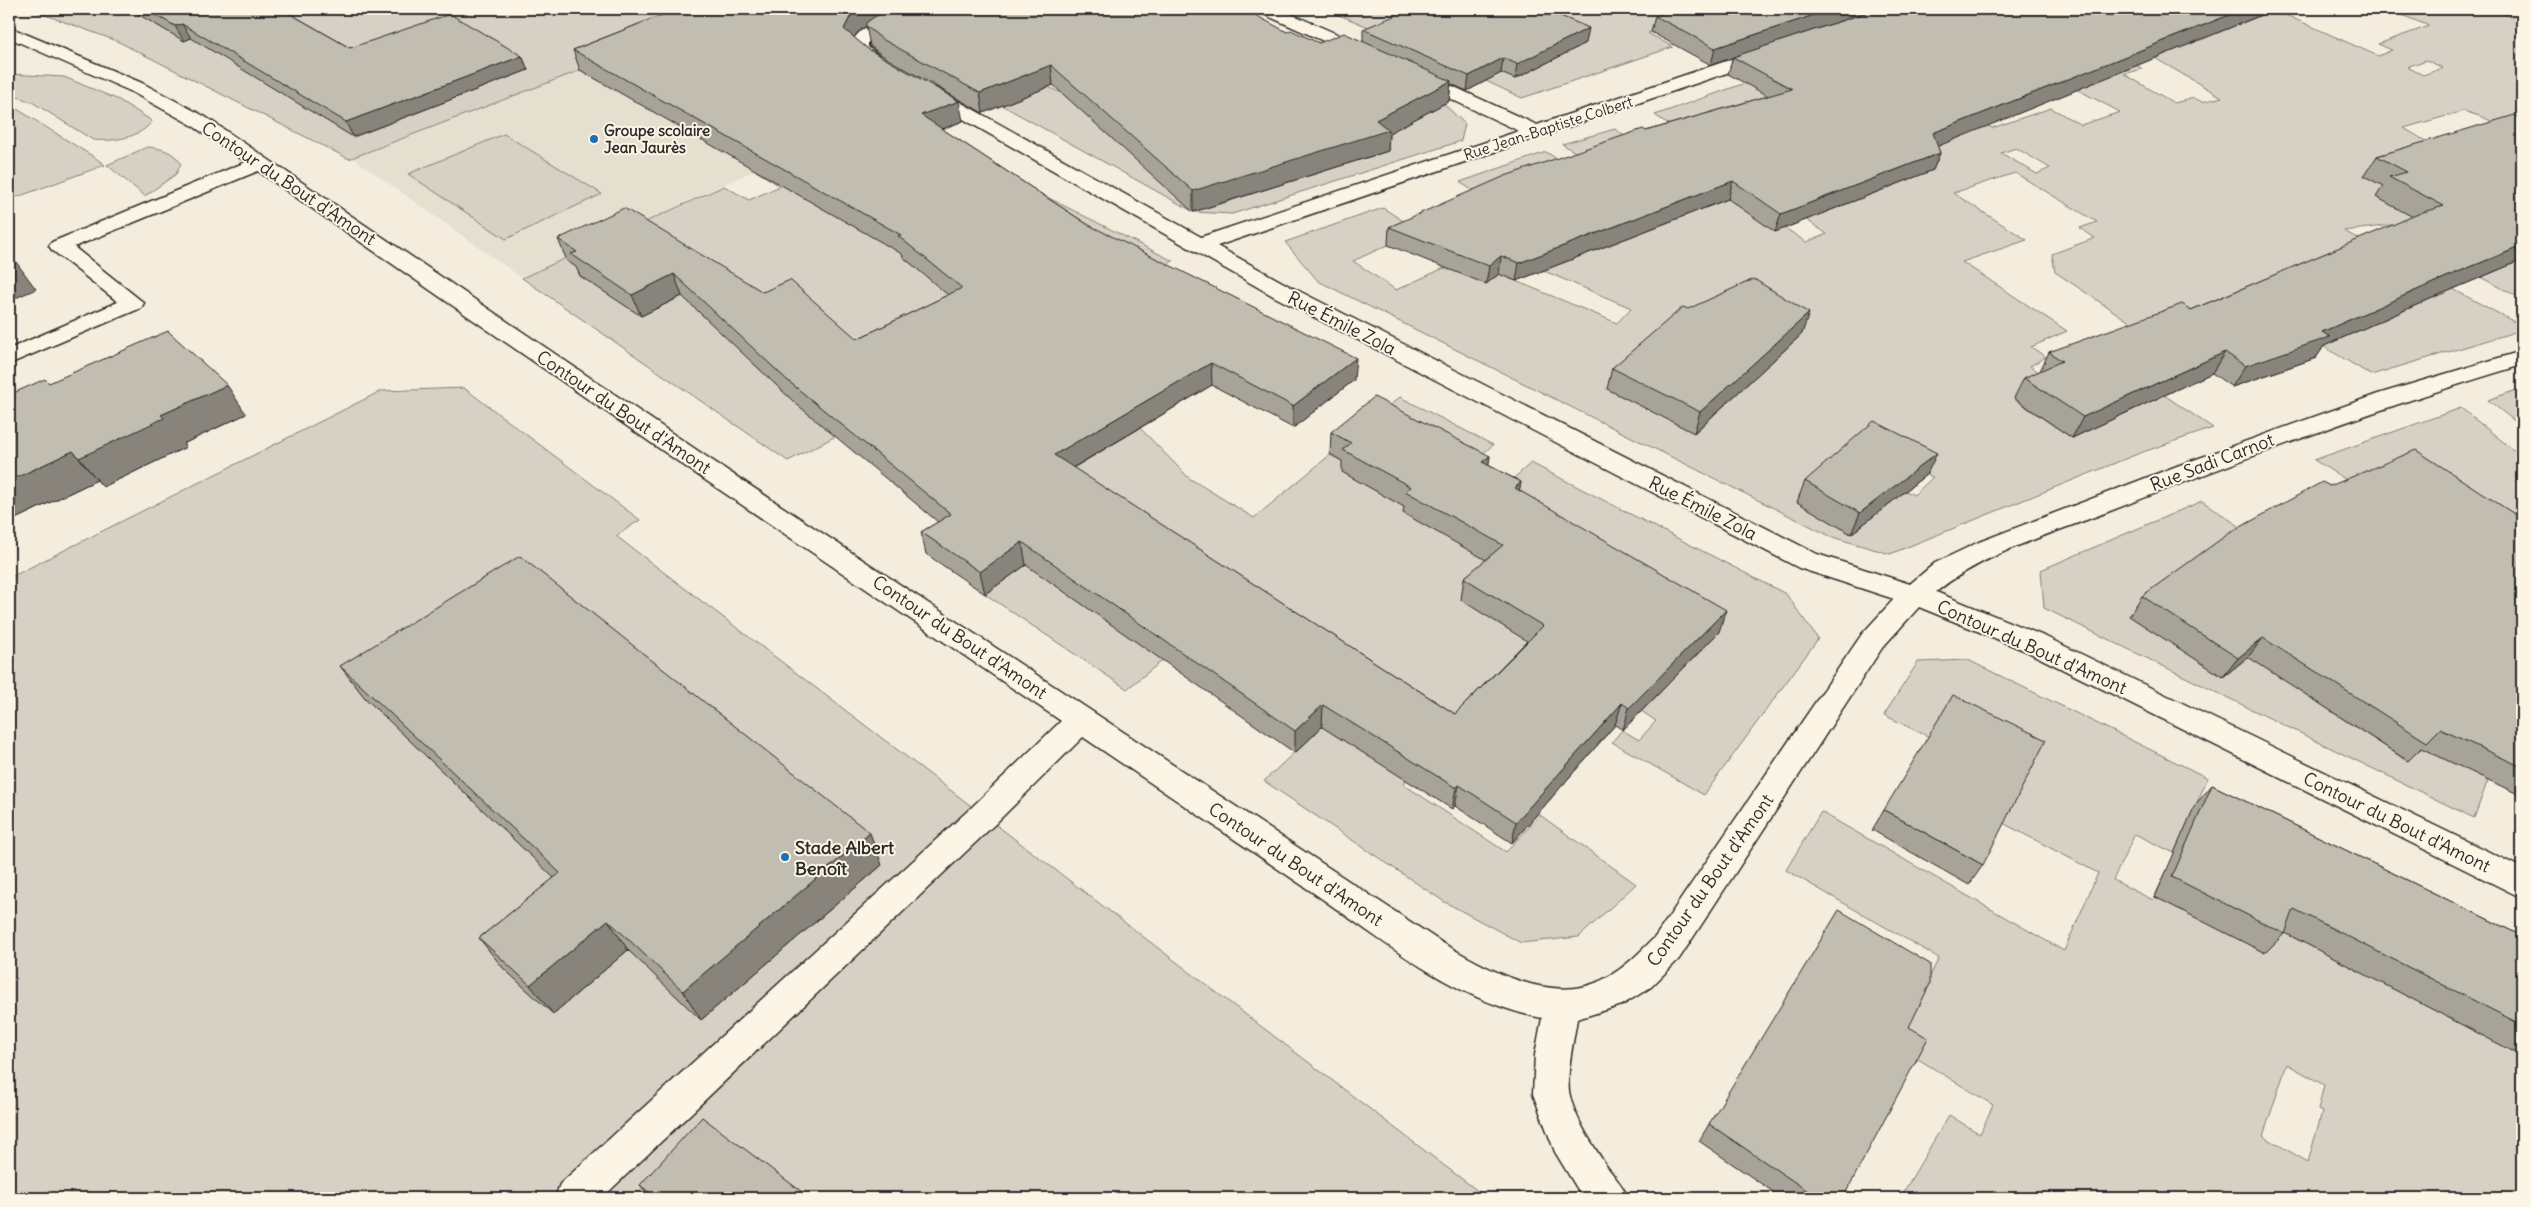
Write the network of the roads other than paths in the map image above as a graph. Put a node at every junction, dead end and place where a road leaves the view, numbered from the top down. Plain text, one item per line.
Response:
1 (922, 9) edge
2 (1267, 9) edge
3 (9, 32) edge
4 (38, 44) junction
5 (1785, 47) edge
6 (9, 52) edge
7 (1377, 59) edge
8 (1404, 71) edge
9 (1537, 132) junction
10 (260, 163) junction
11 (1199, 245) junction
12 (9, 356) edge
13 (2522, 358) edge
14 (1914, 595) junction
15 (1082, 719) junction
16 (2522, 884) edge
17 (1562, 1005) junction
18 (574, 1198) edge
19 (1609, 1198) edge

1 - 11 street, Rue Émile Zola
2 - 7 street
3 - 4 street, Contour du Bout d'Amont
4 - 6 street
4 - 10 street, Contour du Bout d'Amont
5 - 9 street, Rue Jean-Baptiste Colbert
8 - 9 street
9 - 11 street, Rue Jean-Baptiste Colbert
10 - 12 street
10 - 15 street, Contour du Bout d'Amont
11 - 14 street, Rue Émile Zola
13 - 14 street, Rue Sadi Carnot
14 - 16 street, Contour du Bout d'Amont
14 - 17 street, Contour du Bout d'Amont
15 - 17 street, Contour du Bout d'Amont
15 - 18 street
17 - 19 street

